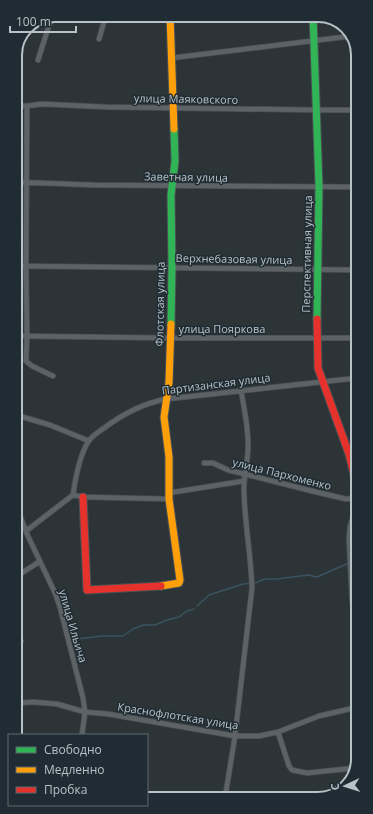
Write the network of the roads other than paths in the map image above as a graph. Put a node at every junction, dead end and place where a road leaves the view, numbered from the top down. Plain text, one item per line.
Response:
1 (50, 22) edge
2 (104, 22) edge
3 (170, 22) edge
4 (313, 22) edge
5 (345, 37) edge
6 (99, 39) dead end
7 (314, 40) junction
8 (171, 58) junction
9 (38, 60) dead end
10 (22, 106) edge
11 (27, 106) junction
12 (174, 107) junction
13 (317, 110) junction
14 (351, 110) edge
15 (22, 183) edge
16 (27, 183) junction
17 (172, 185) junction
18 (351, 187) edge
19 (319, 188) junction
20 (22, 267) edge
21 (26, 267) junction
22 (172, 267) junction
23 (318, 270) junction
24 (351, 270) edge
25 (22, 336) edge
26 (27, 336) junction
27 (171, 338) junction
28 (317, 338) junction
29 (351, 338) edge
30 (53, 376) dead end
31 (351, 379) edge
32 (323, 381) junction
33 (241, 390) junction
34 (167, 399) junction
35 (22, 417) edge
36 (89, 441) junction
37 (351, 453) edge
38 (348, 454) junction
39 (204, 463) dead end
40 (351, 465) edge
41 (246, 475) junction
42 (244, 481) junction
43 (73, 495) junction
44 (169, 496) junction
45 (83, 497) junction
46 (351, 499) edge
47 (22, 521) edge
48 (351, 523) edge
49 (26, 531) junction
50 (40, 562) junction
51 (351, 568) edge
52 (22, 573) edge
53 (22, 703) edge
54 (351, 709) edge
55 (85, 712) junction
56 (278, 732) junction
57 (82, 734) edge
58 (235, 736) junction
59 (349, 769) edge
60 (226, 792) edge

1 - 9 street
2 - 6 street
3 - 8 street, Флотская улица
4 - 7 street, Перспективная улица
5 - 7 street
7 - 8 street
7 - 13 street, Перспективная улица
8 - 12 street, Флотская улица
10 - 11 street, улица Маяковского
11 - 12 street, улица Маяковского
11 - 16 street
12 - 13 street, улица Маяковского
12 - 17 street, Флотская улица
13 - 14 street, улица Маяковского
13 - 19 street, Перспективная улица
15 - 16 street, Заветная улица
16 - 17 street, Заветная улица
16 - 21 street
17 - 19 street, Заветная улица
17 - 22 street, Флотская улица
18 - 19 street, Заветная улица
19 - 23 street, Перспективная улица
20 - 21 street, Верхнебазовая улица
21 - 22 street, Верхнебазовая улица
21 - 26 street
22 - 23 street, Верхнебазовая улица
22 - 27 street, Флотская улица
23 - 24 street, Верхнебазовая улица
23 - 28 street, Перспективная улица
25 - 26 street, улица Пояркова
26 - 27 street, улица Пояркова
26 - 30 street
27 - 28 street, улица Пояркова
27 - 34 street, Флотская улица
28 - 29 street, улица Пояркова
28 - 32 street, Перспективная улица
31 - 32 street, Партизанская улица
32 - 33 street, Партизанская улица
32 - 38 street, Перспективная улица
33 - 34 street, Партизанская улица
33 - 41 street
34 - 36 street, Партизанская улица
34 - 44 street, Флотская улица
35 - 36 street
36 - 43 street, Партизанская улица
37 - 38 street
38 - 40 street, Перспективная улица
39 - 41 street, улица Пархоменко
41 - 42 street
41 - 46 street, улица Пархоменко
42 - 44 street, улица Пархоменко
42 - 58 street
43 - 45 street, улица Пархоменко
43 - 49 street
44 - 45 street, улица Пархоменко
44 - 45 street, Флотская улица
47 - 49 street, улица Ильича
48 - 51 street
49 - 50 street, улица Ильича
50 - 52 street
50 - 55 street, улица Ильича
53 - 55 street, Краснофлотская улица
54 - 56 street, Краснофлотская улица
55 - 57 street, улица Ильича
55 - 58 street, Краснофлотская улица
56 - 58 street, Краснофлотская улица
56 - 59 street
58 - 60 street

